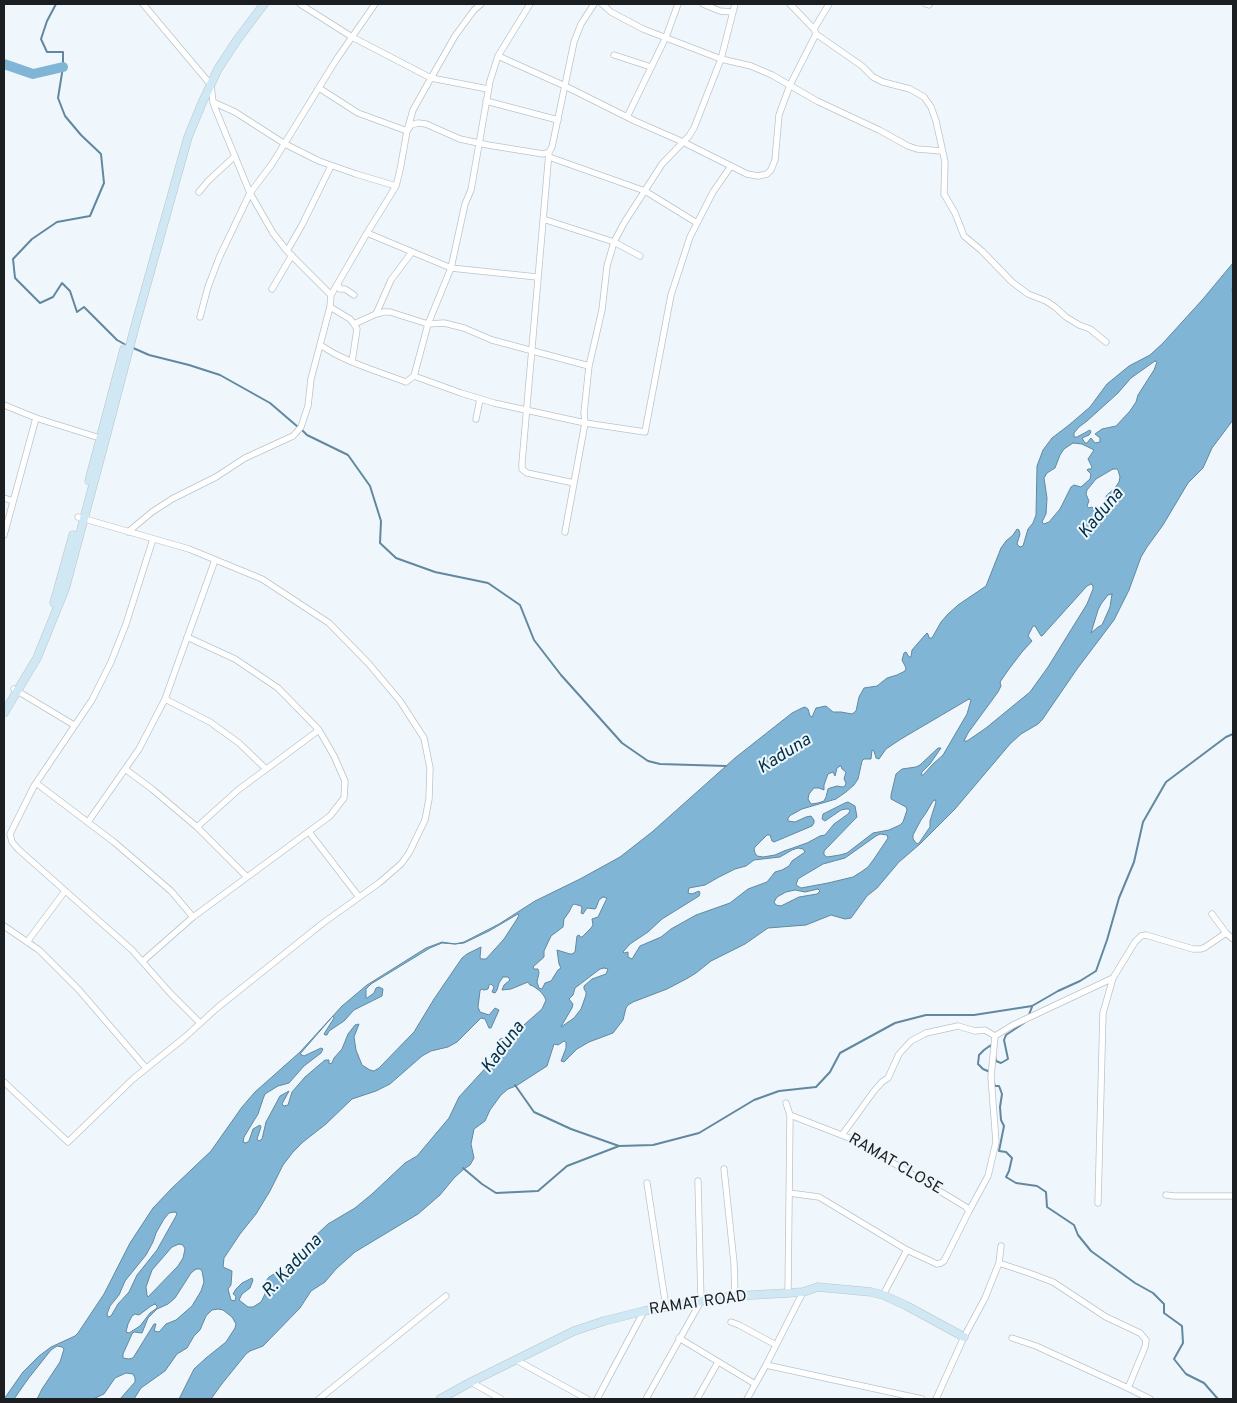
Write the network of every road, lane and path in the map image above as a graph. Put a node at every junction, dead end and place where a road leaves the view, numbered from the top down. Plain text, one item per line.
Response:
1 (143, 4) edge
2 (264, 4) edge
3 (300, 4) edge
4 (375, 4) edge
5 (481, 4) edge
6 (530, 4) edge
7 (594, 4) edge
8 (602, 4) edge
9 (678, 4) edge
10 (703, 4) edge
11 (735, 4) edge
12 (790, 4) edge
13 (829, 4) edge
14 (733, 12) junction
15 (815, 32) junction
16 (352, 37) junction
17 (666, 37) junction
18 (614, 55) dead end
19 (498, 56) junction
20 (721, 59) junction
21 (651, 67) junction
22 (430, 78) junction
23 (211, 85) junction
24 (790, 85) junction
25 (565, 86) junction
26 (319, 88) junction
27 (488, 89) junction
28 (486, 101) junction
29 (213, 102) junction
30 (626, 117) junction
31 (558, 120) junction
32 (407, 131) junction
33 (683, 142) junction
34 (478, 143) junction
35 (285, 144) junction
36 (942, 150) junction
37 (549, 154) junction
38 (235, 156) junction
39 (331, 166) junction
40 (731, 166) junction
41 (396, 186) junction
42 (645, 190) junction
43 (200, 192) dead end
44 (250, 193) junction
45 (543, 219) junction
46 (697, 223) junction
47 (367, 234) junction
48 (614, 242) junction
49 (412, 252) junction
50 (290, 253) junction
51 (640, 256) dead end
52 (451, 268) junction
53 (537, 277) junction
54 (338, 284) junction
55 (272, 289) dead end
56 (331, 295) junction
57 (354, 295) dead end
58 (330, 307) junction
59 (376, 314) junction
60 (200, 317) dead end
61 (354, 324) junction
62 (428, 324) junction
63 (1106, 342) dead end
64 (320, 345) junction
65 (531, 351) junction
66 (352, 362) junction
67 (589, 366) junction
68 (414, 376) junction
69 (480, 399) junction
70 (4, 406) edge
71 (526, 410) junction
72 (36, 418) junction
73 (476, 420) dead end
74 (585, 423) junction
75 (102, 439) junction
76 (574, 483) junction
77 (4, 498) edge
78 (13, 502) junction
79 (81, 518) junction
80 (128, 532) junction
81 (565, 532) dead end
82 (4, 535) edge
83 (153, 539) junction
84 (215, 560) junction
85 (187, 637) junction
86 (16, 690) junction
87 (165, 698) junction
88 (4, 706) edge
89 (4, 713) edge
90 (74, 725) junction
91 (319, 730) junction
92 (125, 769) junction
93 (266, 769) junction
94 (36, 783) junction
95 (88, 822) junction
96 (197, 827) junction
97 (309, 832) junction
98 (247, 877) junction
99 (65, 891) junction
100 (359, 897) junction
101 (1212, 914) dead end
102 (193, 917) junction
103 (4, 926) edge
104 (1226, 933) junction
105 (1233, 939) edge
106 (27, 942) junction
107 (143, 961) junction
108 (1113, 978) junction
109 (200, 1024) junction
110 (995, 1036) junction
111 (146, 1068) junction
112 (4, 1082) edge
113 (786, 1103) dead end
114 (790, 1115) junction
115 (842, 1135) junction
116 (724, 1169) dead end
117 (698, 1182) dead end
118 (647, 1183) dead end
119 (789, 1194) junction
120 (1166, 1195) dead end
121 (1233, 1196) edge
122 (1098, 1203) dead end
123 (969, 1210) junction
124 (1001, 1246) dead end
125 (907, 1250) junction
126 (998, 1263) junction
127 (803, 1292) junction
128 (788, 1294) junction
129 (883, 1295) junction
130 (446, 1296) dead end
131 (735, 1296) junction
132 (701, 1301) junction
133 (666, 1307) junction
134 (644, 1311) junction
135 (731, 1322) dead end
136 (964, 1337) junction
137 (679, 1338) junction
138 (1012, 1338) dead end
139 (776, 1345) junction
140 (516, 1360) junction
141 (718, 1362) junction
142 (766, 1365) junction
143 (471, 1382) junction
144 (755, 1384) junction
145 (1128, 1388) junction
146 (319, 1399) edge
147 (440, 1399) edge
148 (501, 1399) edge
149 (587, 1399) edge
150 (597, 1399) edge
151 (646, 1399) edge
152 (697, 1399) edge
153 (747, 1399) edge
154 (922, 1399) edge
155 (936, 1399) edge
156 (1150, 1399) edge

1 - 23 street
2 - 23 main road
3 - 16 street
4 - 16 street
5 - 22 street
6 - 19 street
7 - 25 street
8 - 17 street
9 - 17 street
10 - 14 street
11 - 14 street
12 - 15 street
13 - 15 street
14 - 20 street
15 - 24 street
15 - 36 street
16 - 22 street
16 - 26 street
17 - 20 street
17 - 21 street
18 - 21 street
19 - 25 street
19 - 27 street
20 - 24 street
20 - 33 street
21 - 30 street
22 - 27 street
22 - 32 street
23 - 29 street
23 - 75 main road
24 - 36 street
24 - 40 street
25 - 30 street
25 - 31 street
26 - 32 street
26 - 35 street
27 - 28 street
28 - 31 street
28 - 34 street
29 - 35 street
29 - 38 street
30 - 33 street
31 - 37 street
32 - 34 street
32 - 41 street
33 - 40 street
33 - 42 street
34 - 37 street
34 - 52 street
35 - 39 street
35 - 44 street
36 - 63 street
37 - 42 street
37 - 45 street
38 - 43 street
38 - 44 street
39 - 41 street
39 - 50 street
40 - 46 street
41 - 47 street
42 - 46 street
42 - 48 street
44 - 50 street
44 - 60 street
45 - 48 street
45 - 53 street
46 - 74 street
47 - 49 street
47 - 54 street
48 - 51 street
48 - 67 street
49 - 52 street
49 - 59 street
50 - 55 street
50 - 56 street
52 - 53 street
52 - 62 street
53 - 65 street
54 - 56 street
54 - 57 street
56 - 58 street
58 - 61 street
58 - 64 street
59 - 61 street
59 - 62 street
61 - 66 street
62 - 65 street
62 - 68 street
64 - 66 street
64 - 80 street
65 - 67 street
65 - 71 street
66 - 68 street
67 - 74 street
68 - 69 street
69 - 71 street
69 - 73 street
70 - 72 street
71 - 74 street
71 - 76 street
72 - 75 street
72 - 78 street
74 - 76 street
75 - 79 main road
76 - 81 street
77 - 78 street
78 - 82 street
79 - 80 street
79 - 86 main road
80 - 83 street
83 - 84 street
83 - 90 street
84 - 85 street
84 - 100 street
85 - 87 street
85 - 91 street
86 - 88 main road
86 - 89 main road
86 - 90 street
87 - 92 street
87 - 93 street
90 - 94 street
91 - 93 street
91 - 97 street
92 - 95 street
92 - 96 street
93 - 96 street
94 - 95 street
94 - 99 street
95 - 102 street
96 - 98 street
97 - 98 street
97 - 100 street
98 - 102 street
99 - 106 street
99 - 107 street
100 - 109 street
101 - 104 street
102 - 107 street
103 - 106 street
104 - 105 street
104 - 108 street
106 - 111 street
107 - 109 street
108 - 110 street
108 - 122 street
109 - 111 street
110 - 115 street
110 - 123 street
111 - 112 street
113 - 114 street
114 - 115 street, RAMAT CLOSE
114 - 119 street
115 - 123 street, RAMAT CLOSE
116 - 131 street
117 - 132 street
118 - 133 street
119 - 125 street
119 - 128 street
120 - 121 street
123 - 125 street
124 - 126 street
125 - 129 street
126 - 136 street
126 - 145 street
127 - 128 main road, RAMAT ROAD
127 - 129 main road, RAMAT ROAD
127 - 139 street
128 - 131 main road, RAMAT ROAD
129 - 136 main road, RAMAT ROAD
130 - 146 street
131 - 132 main road, RAMAT ROAD
132 - 133 main road, RAMAT ROAD
132 - 137 street
133 - 134 main road, RAMAT ROAD
134 - 140 main road, RAMAT ROAD
134 - 150 street
135 - 139 street
136 - 155 street
137 - 141 street
137 - 151 street
138 - 145 street
139 - 142 street
140 - 143 main road, RAMAT ROAD
140 - 149 street
141 - 144 street
141 - 152 street
142 - 144 street
142 - 154 street
143 - 147 main road, RAMAT ROAD
143 - 148 street
144 - 153 street
145 - 156 street

